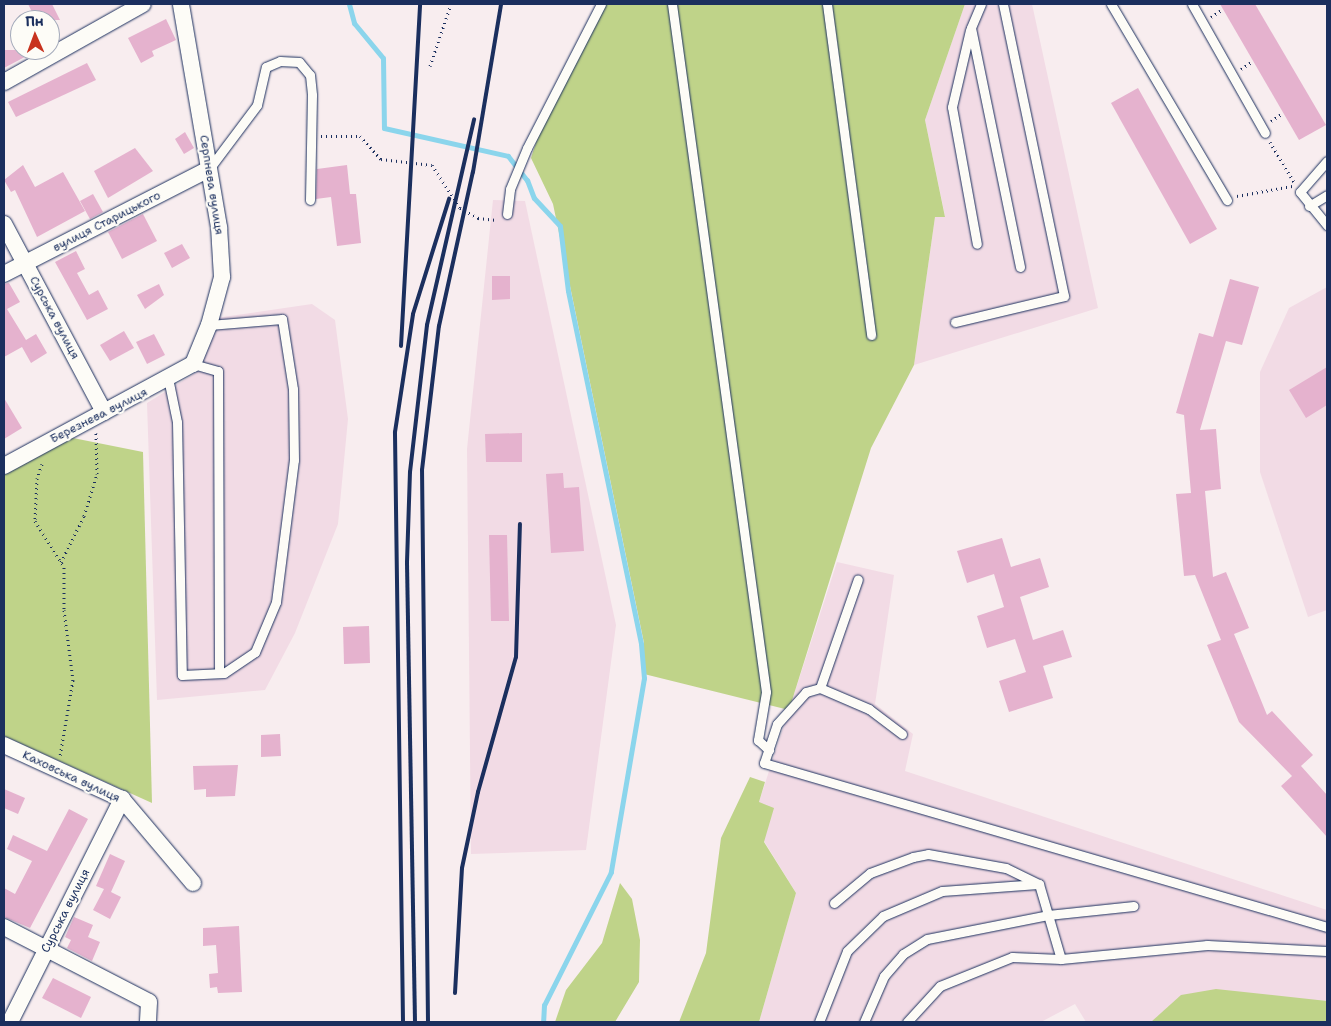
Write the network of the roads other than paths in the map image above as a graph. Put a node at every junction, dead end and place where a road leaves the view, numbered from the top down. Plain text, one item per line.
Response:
1 (143, 4) edge
2 (181, 4) edge
3 (601, 4) edge
4 (672, 4) edge
5 (827, 4) edge
6 (981, 4) edge
7 (1003, 4) edge
8 (1110, 4) edge
9 (1192, 4) edge
10 (971, 28) junction
11 (4, 82) edge
12 (1265, 133) road end
13 (1327, 161) edge
14 (209, 169) junction
15 (1327, 195) edge
16 (310, 200) dead end
17 (1227, 200) road end
18 (1309, 206) junction
19 (507, 214) road end
20 (4, 224) edge
21 (1327, 225) edge
22 (976, 244) dead end
23 (26, 263) junction
24 (1020, 267) dead end
25 (4, 274) edge
26 (955, 322) dead end
27 (209, 325) junction
28 (872, 335) dead end
29 (193, 364) junction
30 (168, 378) junction
31 (100, 414) junction
32 (4, 466) edge
33 (858, 579) dead end
34 (219, 673) junction
35 (820, 688) junction
36 (902, 734) dead end
37 (4, 745) edge
38 (768, 750) junction
39 (122, 799) junction
40 (193, 883) dead end
41 (1039, 884) junction
42 (834, 903) dead end
43 (1134, 906) dead end
44 (1048, 915) junction
45 (4, 927) edge
46 (1327, 927) edge
47 (47, 949) junction
48 (1327, 951) edge
49 (1061, 959) junction
50 (10, 1022) edge
51 (148, 1022) edge
52 (819, 1022) edge
53 (864, 1022) edge
54 (907, 1022) edge

1 - 11 street
2 - 14 street, Серпнева вулиця
3 - 19 lane
4 - 38 lane
5 - 28 lane
6 - 10 lane
7 - 26 lane
8 - 17 lane
9 - 12 lane
10 - 22 lane
10 - 24 lane
13 - 18 lane
14 - 16 lane
14 - 23 street, вулиця Старицького
14 - 27 street, Серпнева вулиця
15 - 18 lane
18 - 21 lane
20 - 23 street, Сурська вулиця
23 - 25 street, вулиця Старицького
23 - 31 street, Сурська вулиця
27 - 29 street, Серпнева вулиця
27 - 34 lane
29 - 30 street, Березнева вулиця
29 - 34 lane
30 - 31 street, Березнева вулиця
30 - 34 lane
31 - 32 street, Березнева вулиця
33 - 35 lane
35 - 36 lane
35 - 38 lane
37 - 39 street, Каховська вулиця
38 - 46 lane
39 - 40 street, Каховська вулиця
39 - 47 street, Сурська вулиця
41 - 42 lane
41 - 44 lane
41 - 52 lane
43 - 44 lane
44 - 49 lane
44 - 53 lane
45 - 47 street
47 - 50 street, Сурська вулиця
47 - 51 street
48 - 49 lane
49 - 54 lane

